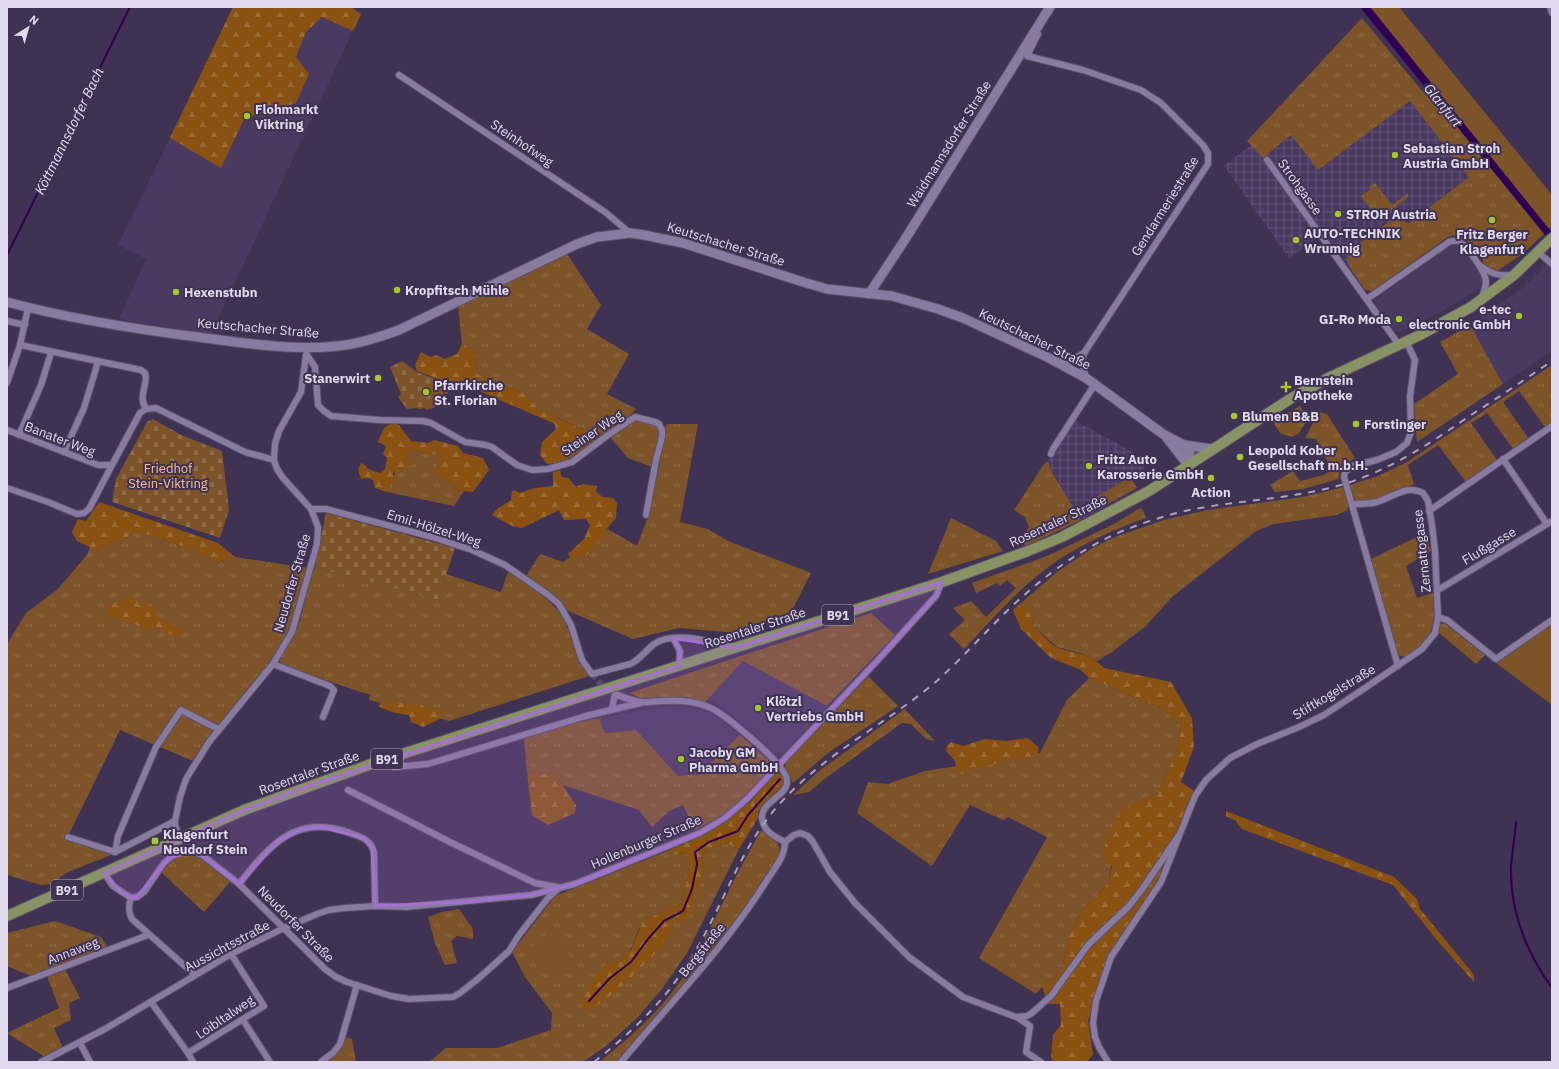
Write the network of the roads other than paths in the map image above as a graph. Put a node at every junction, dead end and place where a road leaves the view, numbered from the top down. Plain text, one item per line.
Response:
1 (1050, 7) edge
2 (1550, 7) edge
3 (1552, 13) edge
4 (399, 75) dead end
5 (1267, 160) dead end
6 (630, 233) junction
7 (1552, 238) edge
8 (1540, 250) junction
9 (1478, 264) junction
10 (1552, 264) edge
11 (1514, 275) junction
12 (869, 294) junction
13 (1367, 299) junction
14 (1480, 301) junction
15 (7, 302) edge
16 (28, 308) junction
17 (7, 320) edge
18 (25, 326) junction
19 (1402, 343) junction
20 (20, 345) junction
21 (307, 352) junction
22 (51, 353) junction
23 (1082, 357) junction
24 (98, 362) junction
25 (1058, 362) junction
26 (1074, 371) junction
27 (1086, 378) junction
28 (7, 383) edge
29 (1095, 384) junction
30 (146, 409) junction
31 (1552, 426) edge
32 (7, 430) edge
33 (1163, 434) junction
34 (19, 435) junction
35 (1184, 445) junction
36 (1212, 449) junction
37 (64, 452) junction
38 (1051, 454) dead end
39 (1503, 459) junction
40 (274, 460) junction
41 (1188, 464) junction
42 (112, 466) junction
43 (7, 488) edge
44 (1352, 504) junction
45 (312, 509) junction
46 (1429, 511) junction
47 (646, 515) dead end
48 (1550, 523) edge
49 (942, 582) junction
50 (1438, 590) junction
51 (1438, 617) junction
52 (1552, 620) edge
53 (672, 638) junction
54 (734, 648) junction
55 (273, 664) junction
56 (678, 666) junction
57 (1398, 666) junction
58 (642, 702) junction
59 (612, 709) junction
60 (323, 717) dead end
61 (218, 729) junction
62 (778, 764) junction
63 (394, 767) dead end
64 (348, 790) dead end
65 (175, 821) junction
66 (1179, 835) junction
67 (68, 837) dead end
68 (180, 838) junction
69 (785, 842) junction
70 (115, 852) junction
71 (104, 873) junction
72 (239, 884) junction
73 (559, 888) junction
74 (131, 898) junction
75 (375, 906) junction
76 (7, 916) edge
77 (284, 928) junction
78 (148, 935) junction
79 (231, 954) junction
80 (195, 975) junction
81 (357, 985) junction
82 (7, 988) edge
83 (151, 1002) junction
84 (1032, 1013) junction
85 (1016, 1017) junction
86 (243, 1020) junction
87 (1030, 1026) junction
88 (80, 1043) junction
89 (188, 1053) junction
90 (42, 1062) edge
91 (90, 1062) edge
92 (193, 1062) edge
93 (270, 1062) edge
94 (321, 1062) edge
95 (621, 1062) edge
96 (1041, 1062) edge
97 (1108, 1062) edge

1 - 12 main road, Waidmannsdorfer Straße
1 - 23 street, Gendarmeriestraße
2 - 3 street
4 - 6 street, Steinhofweg
5 - 13 street, Strohgasse
6 - 12 main road, Keutschacher Straße
6 - 21 main road, Keutschacher Straße
7 - 8 main road, Rosentaler Straße / B91
8 - 10 street
8 - 11 main road, Rosentaler Straße / B91
9 - 11 street
9 - 13 street
9 - 14 street
11 - 14 main road, Rosentaler Straße / B91
12 - 25 main road, Keutschacher Straße
13 - 19 street, Strohgasse
14 - 19 main road, Rosentaler Straße / B91
15 - 16 main road, Keutschacher Straße
16 - 18 street
16 - 21 main road, Keutschacher Straße
17 - 18 street
18 - 20 street
19 - 36 main road, Rosentaler Straße / B91
19 - 44 street
20 - 22 street
20 - 28 street
21 - 40 street
21 - 47 street, Steiner Weg
22 - 24 street
22 - 34 street
23 - 25 street
23 - 26 street, Gendarmeriestraße
23 - 27 street
24 - 30 street
24 - 37 street
25 - 26 main road, Keutschacher Straße
26 - 27 main road, Keutschacher Straße
27 - 29 main road, Keutschacher Straße
29 - 33 main road, Keutschacher Straße
29 - 38 street
30 - 40 street
30 - 42 street
31 - 39 street
32 - 34 street, Banater Weg
33 - 35 main road
33 - 41 main road
34 - 37 street, Banater Weg
35 - 36 main road
35 - 41 main road
36 - 41 main road, Rosentaler Straße / B91
37 - 42 street, Banater Weg
39 - 46 street
39 - 48 street
40 - 45 street
41 - 49 main road, Rosentaler Straße / B91
42 - 43 street
44 - 46 street, Zernattogasse
44 - 57 street
45 - 53 street, Emil-Hölzel-Weg
45 - 55 street, Neudorfer Straße
46 - 50 street, Zernattogasse
48 - 50 street, Flußgasse
49 - 54 main road, Rosentaler Straße / B91
49 - 62 street, Hollenburger Straße
50 - 51 street, Zernattogasse
51 - 52 street
51 - 57 street, Zernattogasse
53 - 54 street, Emil-Hölzel-Weg
53 - 56 street
54 - 56 main road, Rosentaler Straße / B91
55 - 60 street
55 - 61 street, Neudorfer Straße
56 - 68 main road, Rosentaler Straße / B91, bridge
57 - 66 street, Stiftkogelstraße
58 - 59 street
58 - 59 street
58 - 62 street
59 - 63 street
61 - 65 street, Neudorfer Straße
61 - 70 street
62 - 69 street
62 - 73 street, Hollenburger Straße
64 - 73 street, Hollenburger Straße
65 - 68 street, Neudorfer Straße
65 - 70 street
66 - 84 street
66 - 97 street, Stiftkogelstraße
67 - 70 street
68 - 71 main road, Rosentaler Straße / B91
69 - 85 street
69 - 95 street, Bergstraße
71 - 74 street
71 - 76 main road, Rosentaler Straße / B91
72 - 74 street, Neudorfer Straße
72 - 75 street
72 - 77 street, Neudorfer Straße
73 - 75 street, Aussichtsstraße
73 - 81 street, Neudorfer Straße
74 - 78 street
75 - 77 street, Aussichtsstraße
77 - 79 street, Aussichtsstraße
77 - 81 street, Neudorfer Straße
78 - 80 street
78 - 82 street, Annaweg
79 - 80 street, Aussichtsstraße
79 - 86 street, Loibltalweg
80 - 83 street, Aussichtsstraße
81 - 94 street
83 - 88 street, Aussichtsstraße
83 - 89 street
84 - 85 street
84 - 87 street
85 - 87 street
86 - 89 street, Loibltalweg
86 - 93 street
87 - 96 street
88 - 90 street, Aussichtsstraße
88 - 91 street
89 - 92 street

